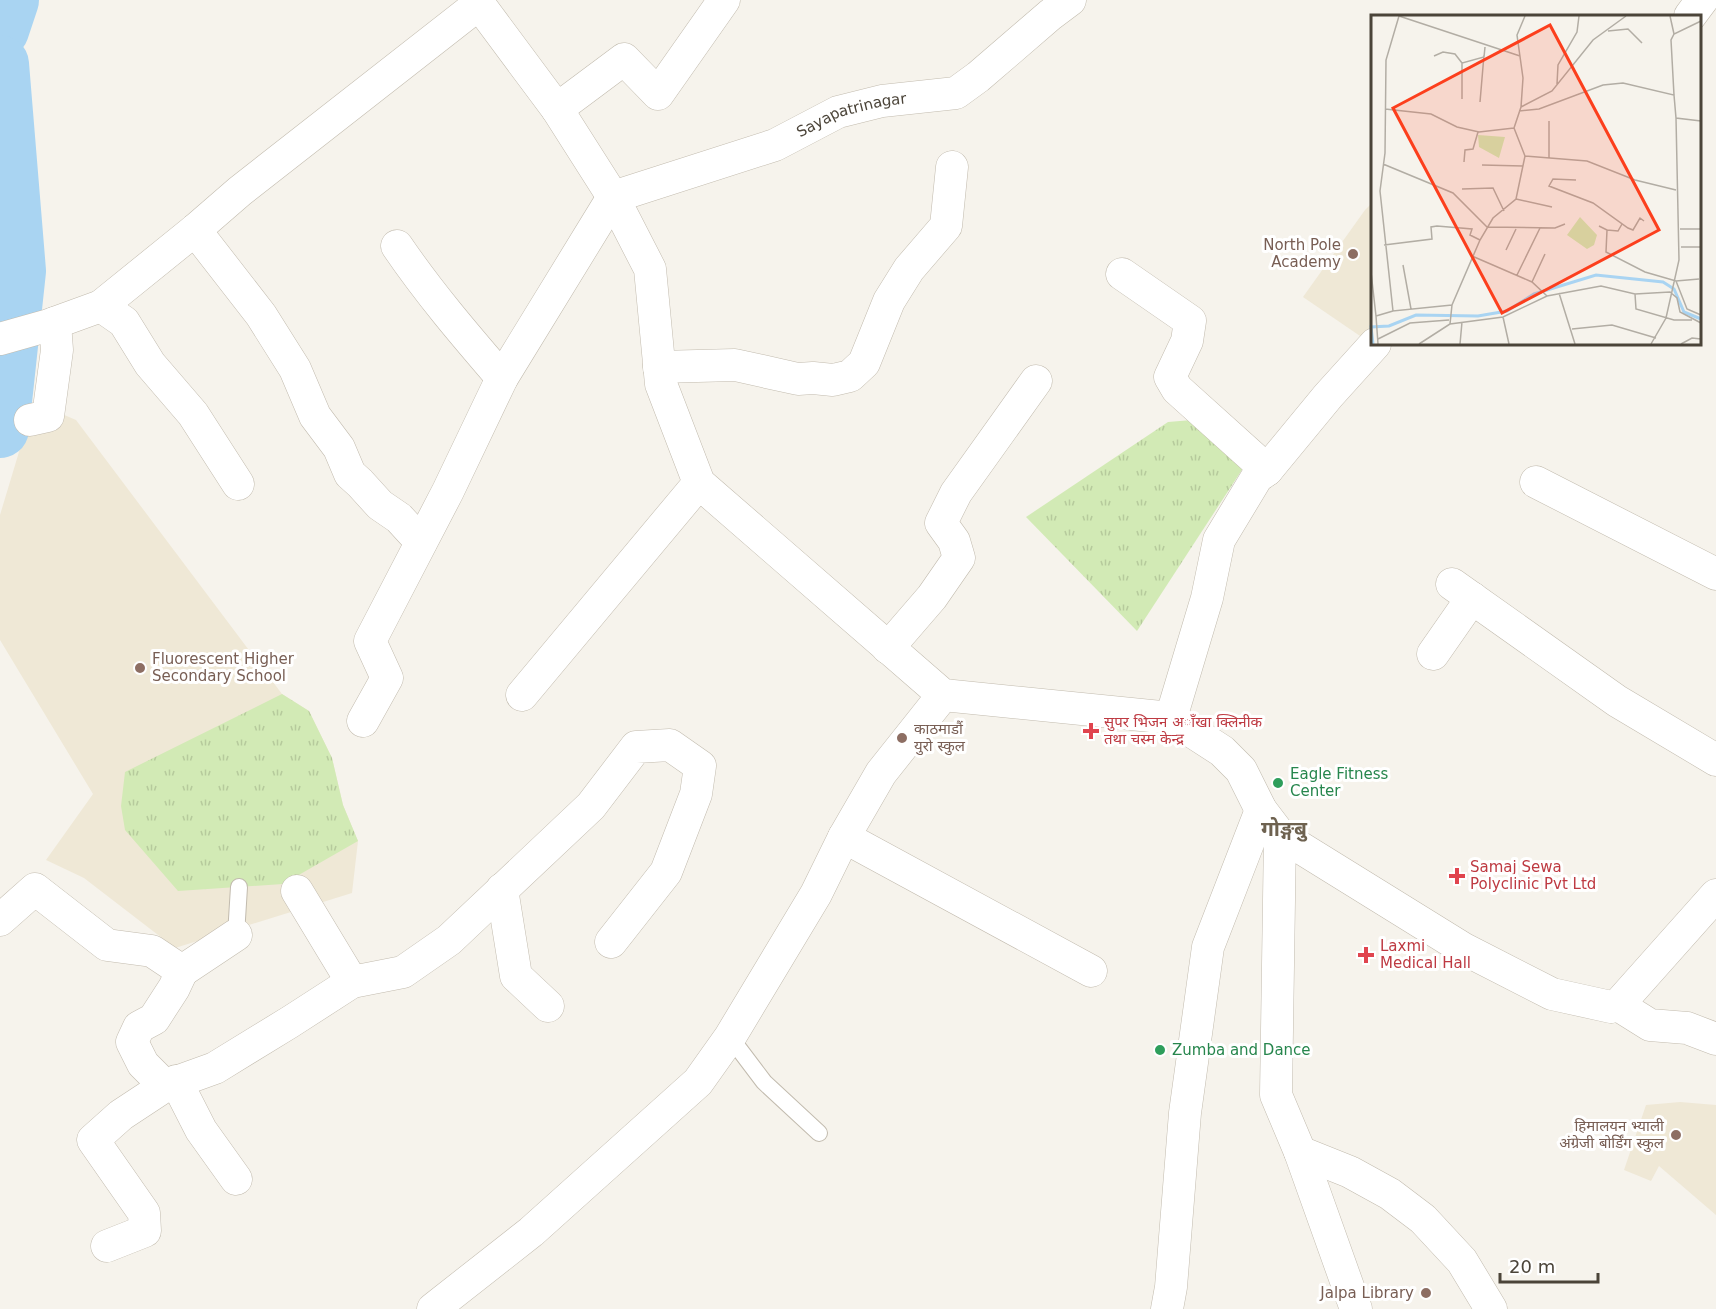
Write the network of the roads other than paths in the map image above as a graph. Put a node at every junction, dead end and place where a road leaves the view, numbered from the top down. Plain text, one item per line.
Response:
1 (724, 0) edge
2 (1070, 0) edge
3 (1702, 0) edge
4 (477, 2) edge
5 (1691, 15) edge
6 (557, 109) junction
7 (952, 167) dead end
8 (613, 197) junction
9 (195, 230) junction
10 (397, 246) dead end
11 (1122, 274) dead end
12 (100, 306) junction
13 (50, 324) junction
14 (0, 339) edge
15 (1374, 345) edge
16 (659, 367) junction
17 (502, 378) junction
18 (1036, 381) dead end
19 (30, 420) dead end
20 (1267, 470) junction
21 (1536, 482) dead end
22 (699, 483) junction
23 (238, 484) dead end
24 (421, 542) junction
25 (1716, 574) edge
26 (888, 648) junction
27 (1432, 654) dead end
28 (522, 695) dead end
29 (943, 695) junction
30 (1171, 718) junction
31 (363, 721) dead end
32 (1716, 760) edge
33 (1261, 810) junction
34 (1280, 835) junction
35 (843, 837) junction
36 (239, 886) dead end
37 (502, 889) junction
38 (297, 891) dead end
39 (1716, 895) edge
40 (0, 920) edge
41 (236, 935) joint
42 (611, 942) dead end
43 (182, 971) junction
44 (1091, 971) dead end
45 (352, 982) junction
46 (1618, 1005) junction
47 (548, 1006) dead end
48 (730, 1037) junction
49 (1716, 1039) edge
50 (170, 1084) junction
51 (819, 1133) dead end
52 (1300, 1152) junction
53 (236, 1179) dead end
54 (107, 1246) dead end
55 (434, 1309) edge
56 (1167, 1309) edge
57 (1356, 1309) edge
58 (1491, 1309) edge

1 - 6 street
2 - 8 street, Sayapatrinagar
3 - 5 street
4 - 6 street
4 - 9 street
6 - 8 street
7 - 16 street
8 - 16 street
8 - 17 street
9 - 12 street
9 - 24 street
10 - 17 street
11 - 20 street
12 - 13 street
12 - 23 street
13 - 14 street
13 - 19 street
15 - 20 street
16 - 22 street
17 - 24 street
18 - 26 street
20 - 30 street
21 - 25 street
22 - 26 street
22 - 28 street
24 - 31 street
26 - 29 street
27 - 32 street
29 - 30 street
29 - 35 street
30 - 33 street
33 - 34 street
33 - 56 street
34 - 46 street
34 - 52 street
35 - 44 street
35 - 48 street
36 - 41 lane
37 - 42 street
37 - 45 street
37 - 47 street
38 - 45 street
39 - 46 street
40 - 43 street
41 - 43 street
43 - 50 street
45 - 50 street
46 - 49 street
48 - 51 lane
48 - 55 street
50 - 53 street
50 - 54 street
52 - 57 street
52 - 58 street

